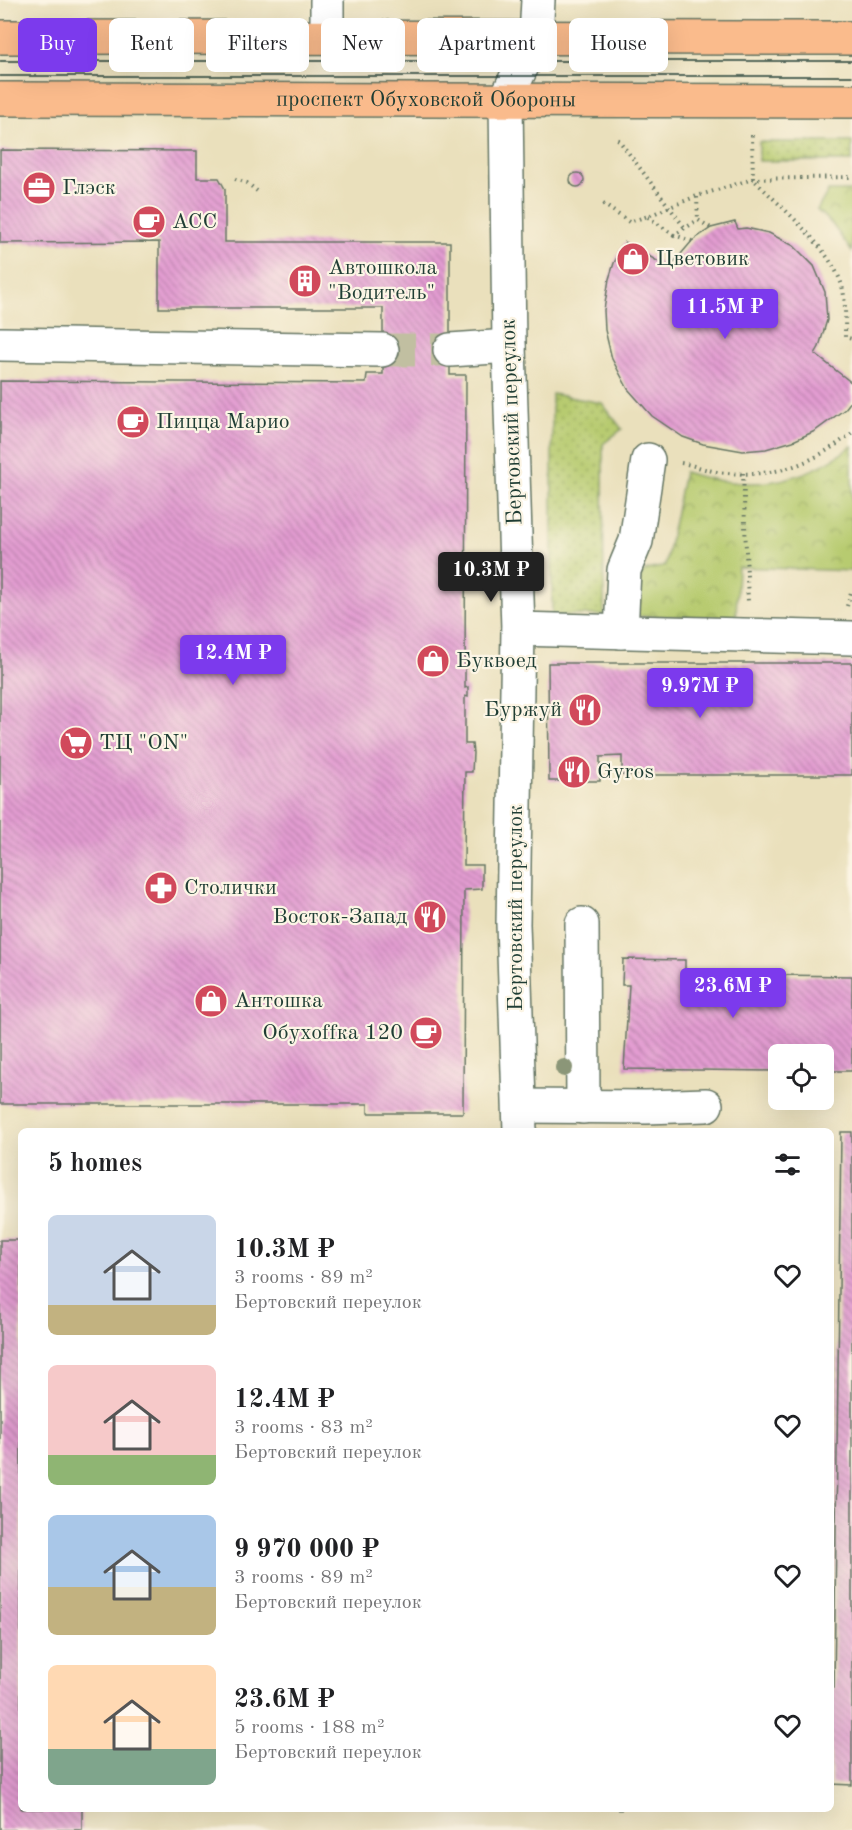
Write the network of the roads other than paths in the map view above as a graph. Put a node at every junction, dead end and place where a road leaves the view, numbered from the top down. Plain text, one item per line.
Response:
1 (327, 0) edge
2 (538, 0) edge
3 (327, 18) edge
4 (537, 18) edge
5 (0, 37) edge
6 (321, 37) edge
7 (557, 37) edge
8 (852, 38) edge
9 (519, 72) edge
10 (0, 99) edge
11 (506, 99) junction
12 (852, 100) edge
13 (0, 344) edge
14 (509, 346) junction
15 (382, 350) tunnel mouth
16 (450, 350) tunnel mouth
17 (648, 460) road end
18 (518, 629) junction
19 (621, 632) junction
20 (852, 638) edge
21 (582, 924) dead end
22 (706, 1105) dead end
23 (583, 1107) junction
24 (520, 1119) edge

1 - 3 street
2 - 4 street
5 - 6 main road
7 - 8 main road
9 - 11 street
10 - 11 main road, проспект Обуховской Обороны
11 - 12 main road, проспект Обуховской Обороны
11 - 14 street, Бертовский переулок
13 - 15 street
14 - 16 street
14 - 18 street, Бертовский переулок
17 - 19 street
18 - 19 street
18 - 24 street, Бертовский переулок
19 - 20 street
21 - 23 street
22 - 23 street
23 - 24 street

